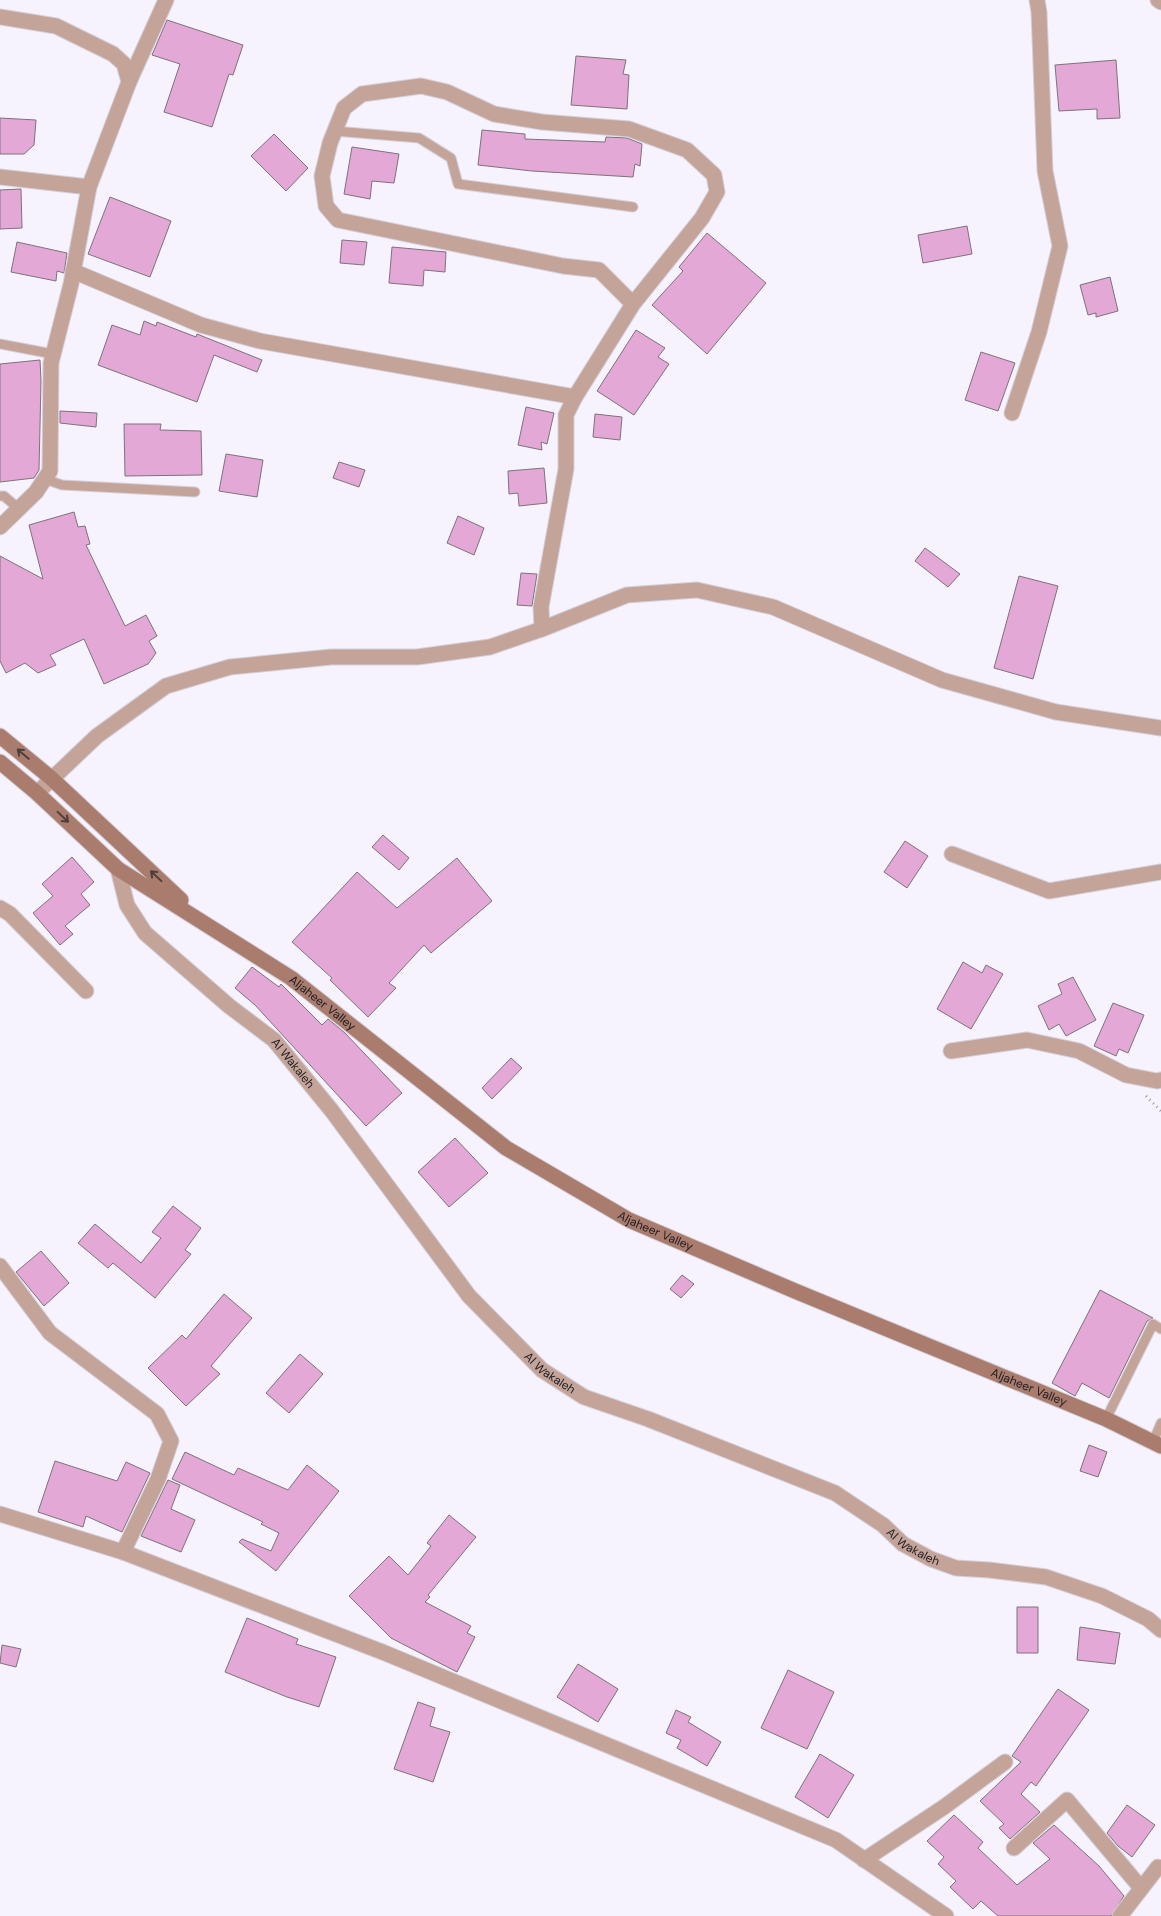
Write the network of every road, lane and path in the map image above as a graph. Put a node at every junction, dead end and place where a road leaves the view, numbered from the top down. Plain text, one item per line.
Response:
1 (166, 0) edge
2 (1037, 0) edge
3 (0, 17) edge
4 (129, 82) junction
5 (334, 131) junction
6 (0, 177) edge
7 (89, 187) junction
8 (633, 207) dead end
9 (73, 271) junction
10 (633, 304) junction
11 (0, 344) edge
12 (53, 354) junction
13 (575, 397) junction
14 (1012, 413) dead end
15 (45, 479) junction
16 (195, 492) dead end
17 (0, 496) edge
18 (19, 510) junction
19 (0, 527) edge
20 (542, 629) junction
21 (1161, 728) edge
22 (0, 736) edge
23 (0, 762) edge
24 (52, 778) junction
25 (37, 793) junction
26 (952, 854) dead end
27 (118, 869) junction
28 (1161, 872) edge
29 (0, 908) edge
30 (204, 921) junction
31 (86, 991) dead end
32 (951, 1051) dead end
33 (1161, 1080) edge
34 (0, 1266) edge
35 (1161, 1328) edge
36 (1106, 1419) junction
37 (1161, 1423) edge
38 (1157, 1444) edge
39 (0, 1514) edge
40 (124, 1552) junction
41 (1161, 1630) edge
42 (1005, 1762) dead end
43 (1014, 1848) dead end
44 (864, 1860) junction
45 (1161, 1868) edge
46 (1141, 1888) junction
47 (946, 1916) edge
48 (1120, 1916) edge

1 - 4 street
2 - 14 street
3 - 4 street
4 - 7 street
5 - 8 lane
5 - 10 street
5 - 10 street
6 - 7 street
7 - 9 street
9 - 12 street
9 - 13 street
10 - 13 street
11 - 12 lane
12 - 15 street
13 - 20 street
15 - 16 lane
15 - 18 street
17 - 18 lane
18 - 19 street
20 - 21 street
20 - 24 street
24 -> 22 street, Aljaheer Valley
23 - 25 street, Aljaheer Valley
24 - 25 street
30 -> 24 street, Aljaheer Valley
25 -> 27 street, Aljaheer Valley
26 - 28 street
27 - 30 street, Aljaheer Valley
27 - 41 street, Al Wakaleh
29 - 31 street
30 - 36 street, Aljaheer Valley
32 - 33 street
34 - 40 street
35 - 36 lane
36 - 38 street, Aljaheer Valley
37 - 38 lane
39 - 40 street
40 - 44 street
42 - 44 street
43 - 46 street
44 - 47 street
45 - 46 street
46 - 48 street

